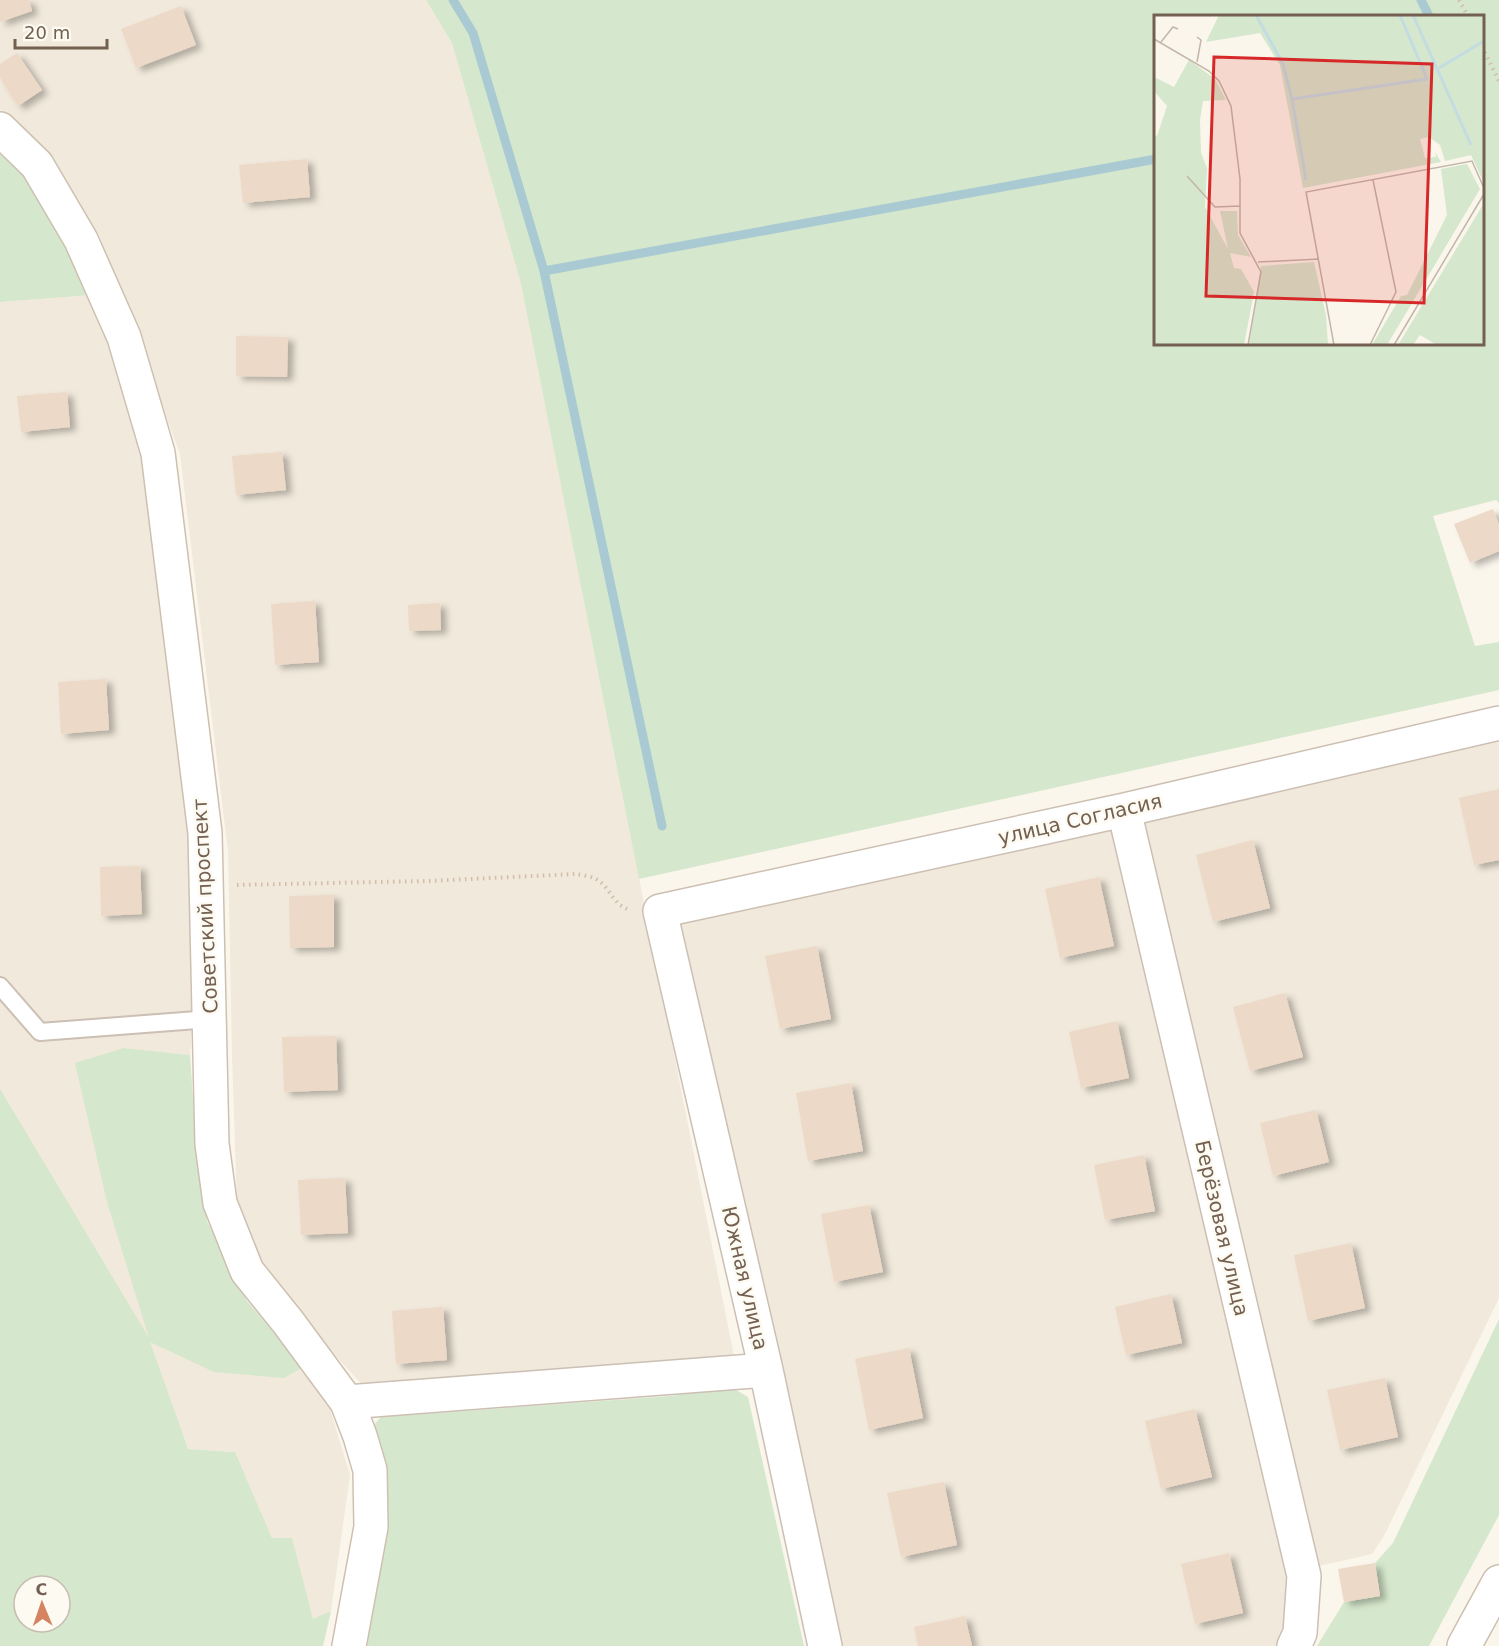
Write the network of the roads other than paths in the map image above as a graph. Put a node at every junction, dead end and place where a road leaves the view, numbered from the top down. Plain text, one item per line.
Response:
1 (0, 129) edge
2 (1499, 723) edge
3 (1124, 810) junction
4 (660, 911) joint
5 (0, 986) edge
6 (210, 1019) junction
7 (766, 1370) junction
8 (347, 1402) junction
9 (1499, 1582) edge
10 (349, 1646) edge
11 (825, 1646) edge
12 (1294, 1646) edge
13 (1464, 1646) edge

1 - 6 street, Советский проспект
2 - 3 street, улица Согласия
3 - 4 street, улица Согласия
3 - 12 street, Берёзовая улица
4 - 7 street, Южная улица
5 - 6 lane
6 - 8 street, Советский проспект
7 - 8 street
7 - 11 street, Южная улица
8 - 10 street, Советский проспект
9 - 13 street

